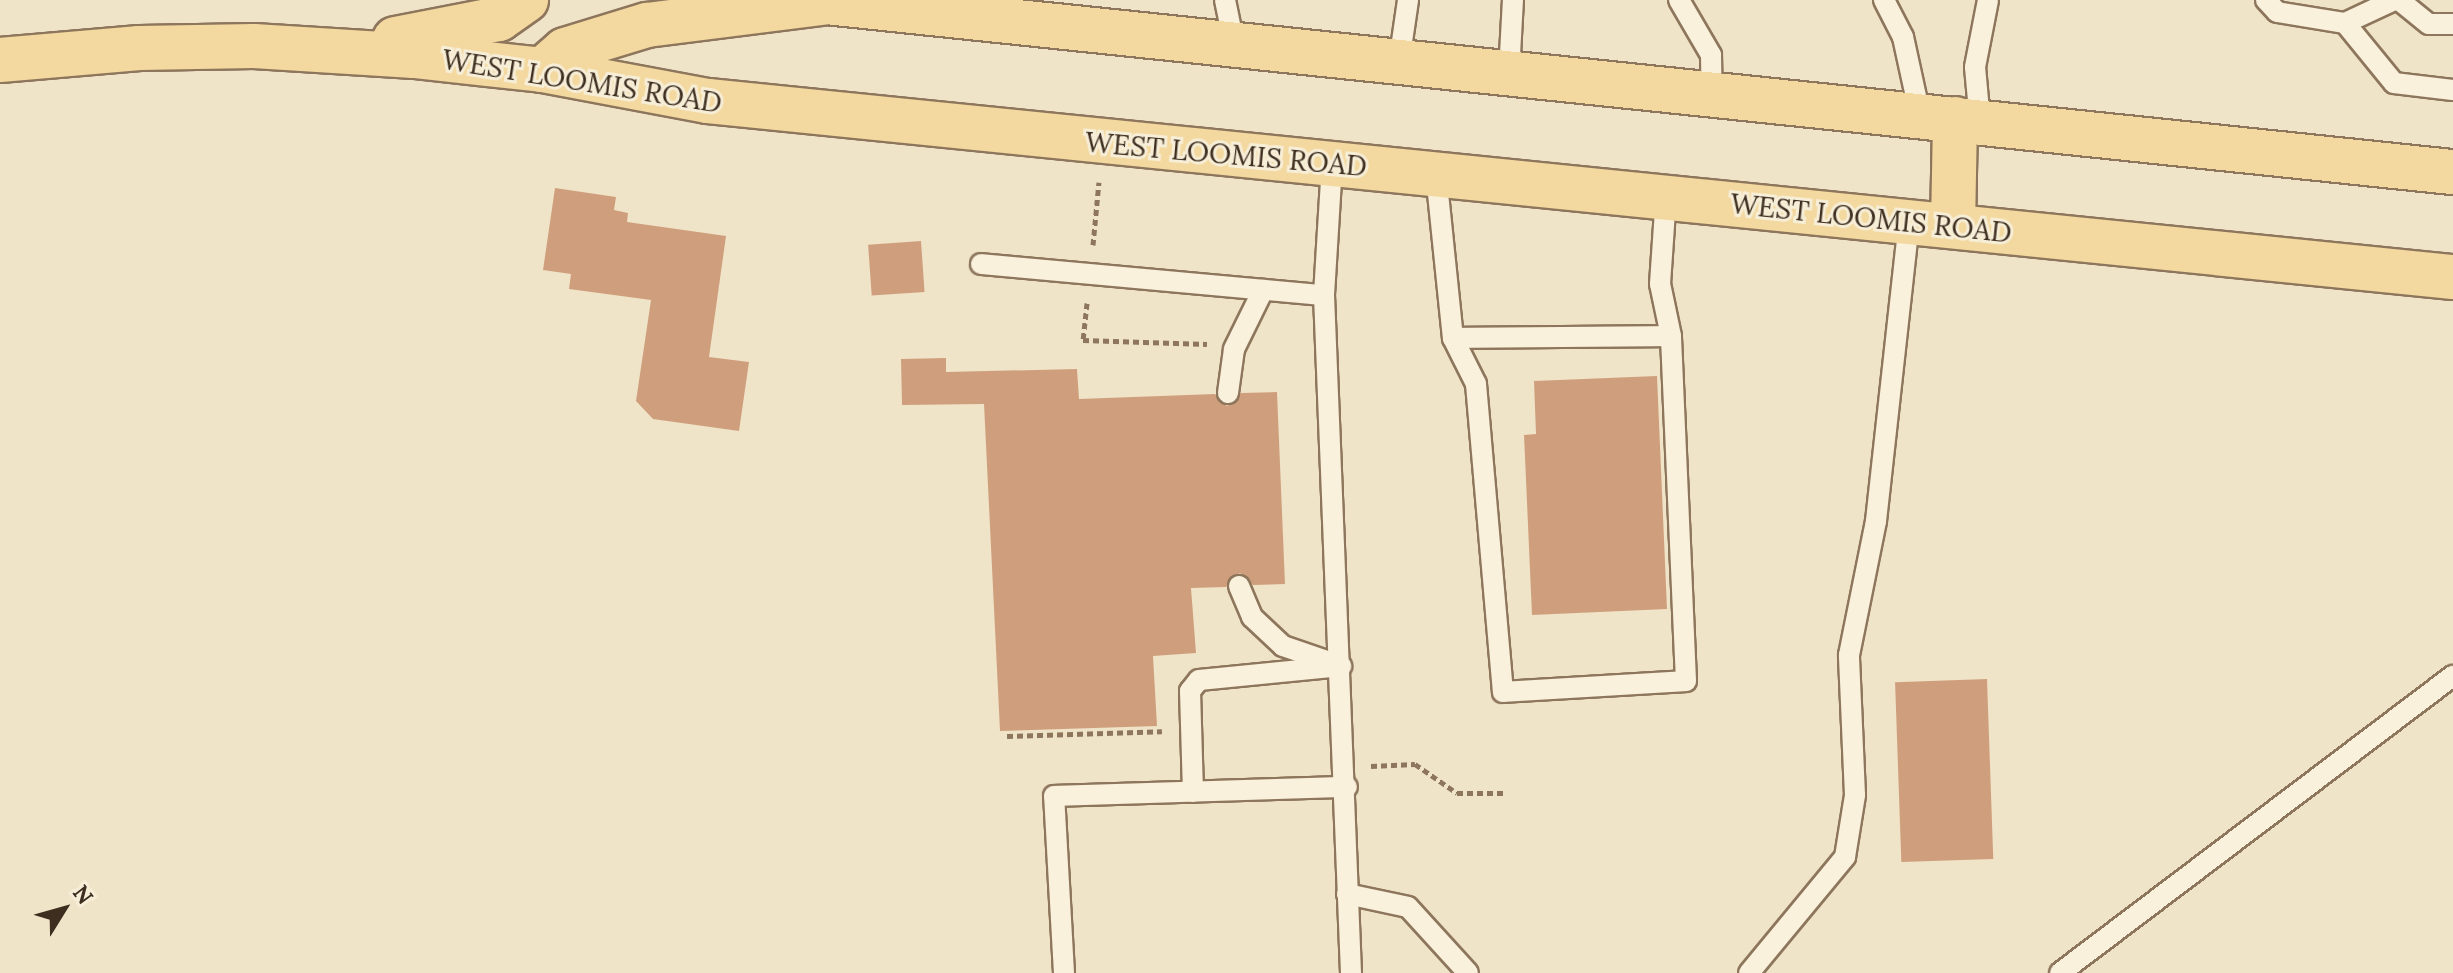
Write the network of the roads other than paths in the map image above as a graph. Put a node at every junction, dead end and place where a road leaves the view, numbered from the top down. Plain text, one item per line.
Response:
1 (526, 0) edge
2 (1225, 0) edge
3 (1408, 0) edge
4 (1513, 0) edge
5 (1679, 0) edge
6 (1884, 0) edge
7 (1988, 0) edge
8 (2266, 0) edge
9 (2397, 0) edge
10 (818, 1) edge
11 (1008, 10) edge
12 (2345, 23) junction
13 (2453, 24) edge
14 (1234, 44) junction
15 (317, 50) junction
16 (0, 60) edge
17 (1399, 62) junction
18 (542, 70) junction
19 (1509, 73) junction
20 (2453, 90) edge
21 (1712, 94) junction
22 (1951, 119) junction
23 (1332, 164) junction
24 (2453, 172) edge
25 (1436, 174) junction
26 (1666, 197) junction
27 (1909, 221) junction
28 (1953, 226) junction
29 (981, 264) dead end
30 (2453, 277) edge
31 (1263, 290) junction
32 (1324, 295) junction
33 (1671, 336) junction
34 (1453, 338) junction
35 (1228, 393) dead end
36 (1239, 586) dead end
37 (1341, 666) junction
38 (2453, 676) edge
39 (1346, 777) junction
40 (1193, 792) junction
41 (1347, 894) junction
42 (1064, 973) edge
43 (1351, 973) edge
44 (1468, 973) edge
45 (1749, 973) edge
46 (2060, 973) edge

1 - 15 main road
2 - 14 lane
3 - 17 lane
4 - 19 lane
5 - 21 lane
6 - 22 lane
7 - 22 lane
8 - 12 lane
9 - 12 lane
9 - 13 lane
10 - 11 main road
10 - 18 main road
11 - 14 main road
12 - 20 lane
14 - 17 main road
15 - 16 main road, WEST LOOMIS ROAD
15 - 18 main road, WEST LOOMIS ROAD
17 - 19 main road
18 - 23 main road, WEST LOOMIS ROAD
19 - 21 main road
21 - 22 main road
22 - 24 main road
22 - 28 main road
23 - 25 main road, WEST LOOMIS ROAD
23 - 32 lane
25 - 26 main road, WEST LOOMIS ROAD
25 - 34 lane
26 - 27 main road, WEST LOOMIS ROAD
26 - 33 lane
27 - 28 main road, WEST LOOMIS ROAD
27 - 45 lane
28 - 30 main road, WEST LOOMIS ROAD
29 - 31 lane
31 - 32 lane
31 - 35 lane
32 - 37 lane
33 - 34 lane
33 - 34 lane
36 - 37 lane
37 - 39 lane
37 - 40 lane
38 - 46 lane
39 - 40 lane
39 - 41 lane
40 - 42 lane
41 - 43 lane
41 - 44 lane

